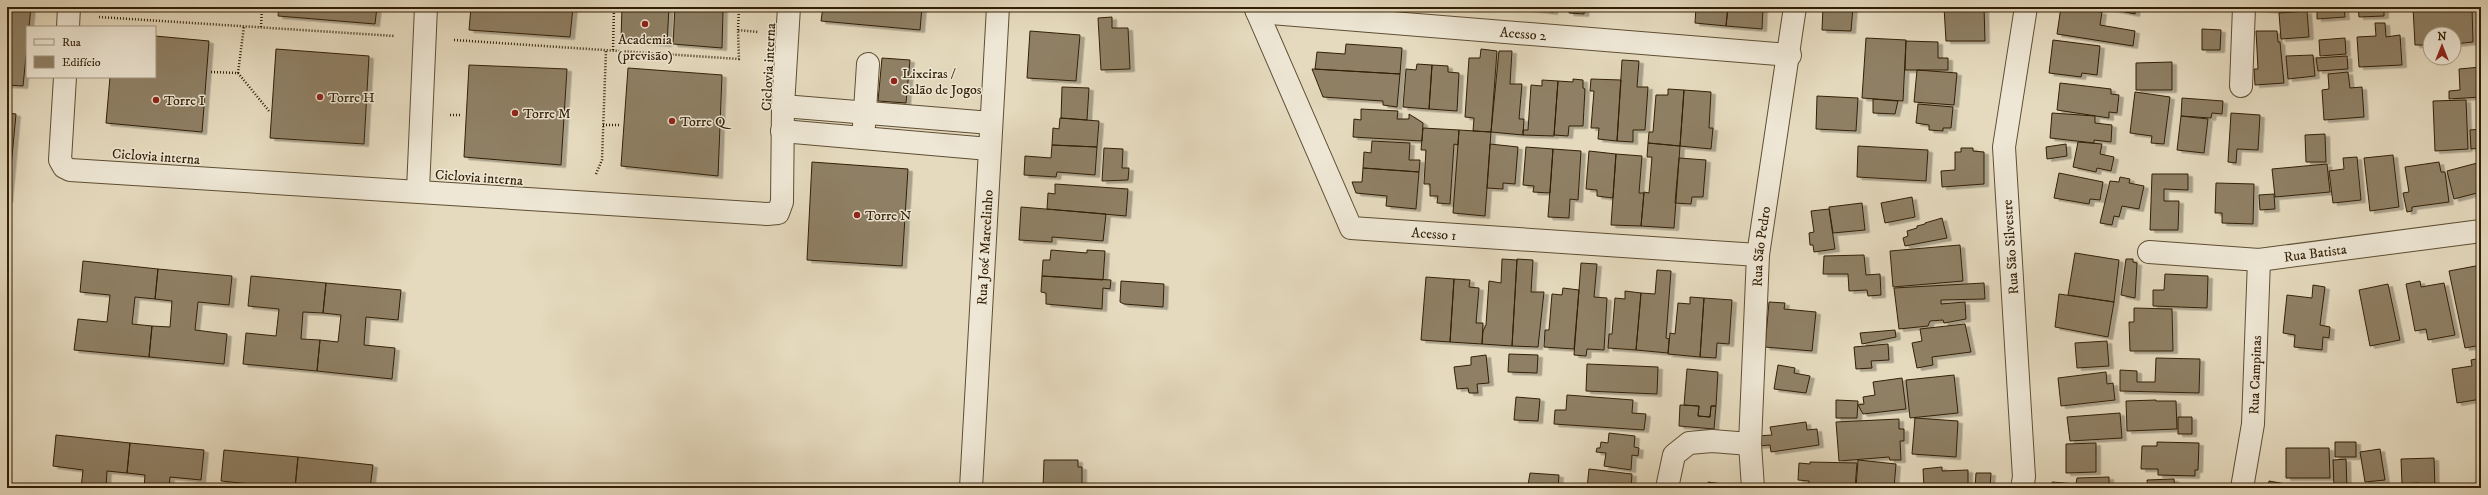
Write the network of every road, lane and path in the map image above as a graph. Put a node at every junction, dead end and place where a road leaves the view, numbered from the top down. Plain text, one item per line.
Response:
1 (69, 7) edge
2 (262, 7) edge
3 (426, 7) edge
4 (614, 7) edge
5 (739, 7) edge
6 (789, 7) edge
7 (998, 7) edge
8 (1795, 7) edge
9 (2026, 7) edge
10 (2244, 7) edge
11 (1256, 9) edge
12 (68, 26) edge
13 (244, 26) dead end
14 (261, 27) dead end
15 (738, 30) dead end
16 (606, 50) dead end
17 (613, 50) dead end
18 (1790, 55) junction
19 (868, 64) dead end
20 (211, 72) dead end
21 (238, 73) junction
22 (65, 78) edge
23 (2241, 86) dead end
24 (783, 106) junction
25 (269, 111) dead end
26 (865, 111) junction
27 (991, 123) junction
28 (603, 125) junction
29 (619, 125) dead end
30 (782, 131) junction
31 (863, 137) junction
32 (989, 149) junction
33 (418, 190) junction
34 (585, 201) junction
35 (2481, 230) edge
36 (2149, 252) dead end
37 (1758, 255) junction
38 (2259, 260) junction
39 (1750, 444) junction
40 (970, 488) edge
41 (1667, 488) edge
42 (1753, 488) edge
43 (2022, 488) edge
44 (2242, 488) edge

1 - 12 street
2 - 14 path
3 - 33 street
4 - 17 path
5 - 15 path
6 - 24 street
7 - 27 street, Rua José Marcelinho
8 - 18 street, Rua São Pedro
9 - 43 street, Rua São Silvestre
10 - 23 street
11 - 18 street, Acesso 2
11 - 37 street, Acesso 1
13 - 21 path
16 - 28 path
18 - 37 street, Rua São Pedro
19 - 26 street
20 - 21 path
21 - 25 path
22 - 33 street
24 - 26 street
24 - 30 street
26 - 27 street
26 - 31 street
27 - 32 street, Rua José Marcelinho
28 - 29 path
28 - 34 path
30 - 31 street
30 - 34 street
31 - 32 street
32 - 40 street, Rua José Marcelinho
33 - 34 street
35 - 38 street, Rua Batista
36 - 38 street, Rua Batista
37 - 39 street, Rua São Pedro
38 - 44 street, Rua Campinas
39 - 41 street
39 - 42 street, Rua São Pedro

